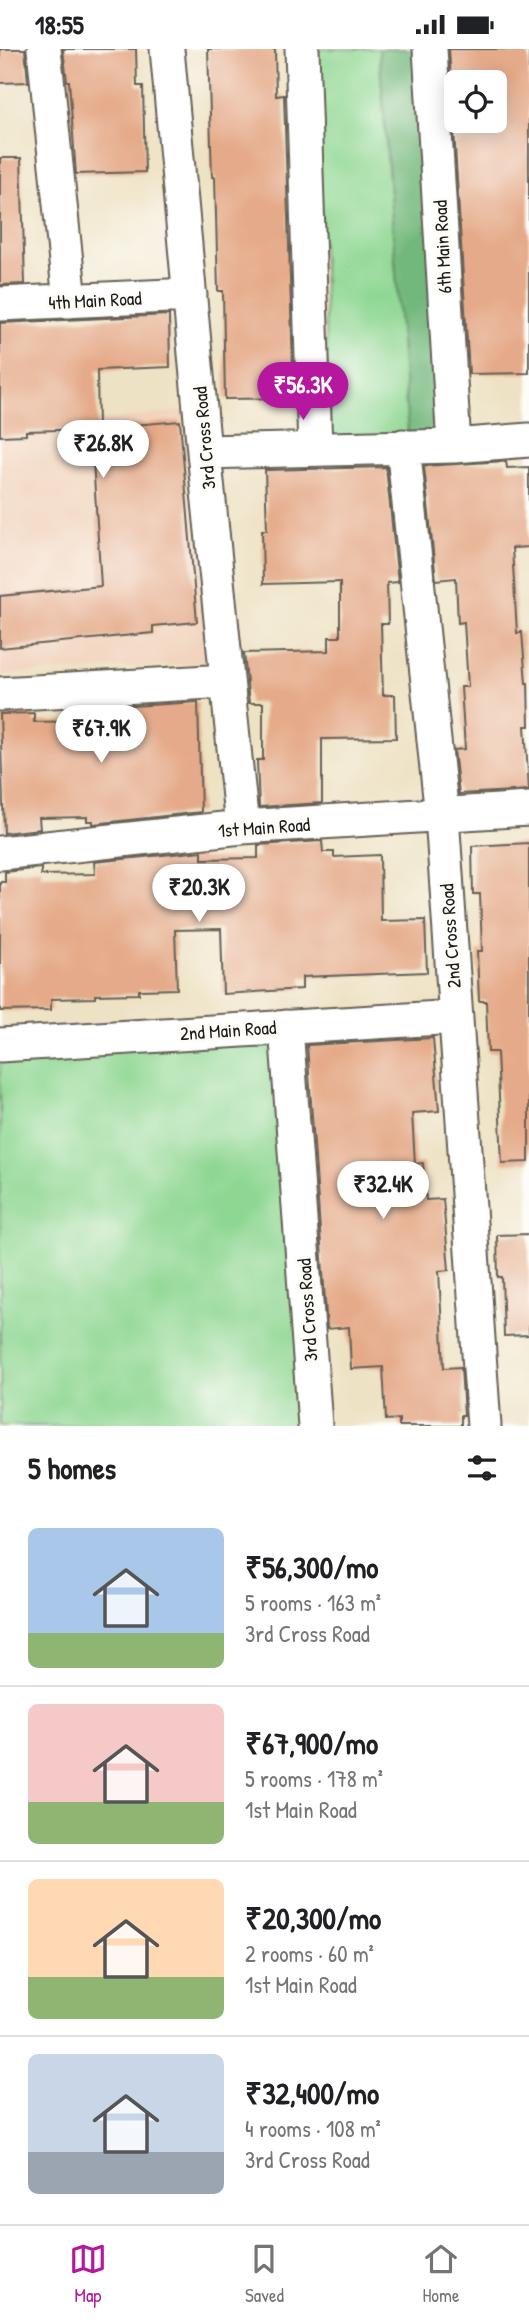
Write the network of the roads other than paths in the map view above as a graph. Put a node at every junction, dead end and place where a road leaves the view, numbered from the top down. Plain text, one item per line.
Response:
1 (44, 49) edge
2 (167, 49) edge
3 (302, 49) edge
4 (430, 49) edge
5 (190, 295) junction
6 (70, 301) junction
7 (0, 304) edge
8 (529, 440) edge
9 (403, 446) junction
10 (454, 446) junction
11 (315, 449) junction
12 (204, 452) junction
13 (227, 681) junction
14 (0, 694) edge
15 (529, 809) edge
16 (442, 816) junction
17 (242, 827) junction
18 (0, 853) edge
19 (456, 1017) junction
20 (285, 1027) junction
21 (0, 1045) edge
22 (315, 1426) edge
23 (484, 1426) edge

1 - 6 street
2 - 5 street, 3rd Cross Road
3 - 11 street
4 - 10 street, 6th Main Road
5 - 6 street, 4th Main Road
5 - 12 street, 3rd Cross Road
6 - 7 street, 4th Main Road
8 - 10 street
9 - 10 street
9 - 11 street
9 - 16 street, 2nd Cross Road
11 - 12 street
12 - 13 street, 3rd Cross Road
13 - 14 street
13 - 17 street, 3rd Cross Road
15 - 16 street, 1st Main Road
16 - 17 street, 1st Main Road
16 - 19 street, 2nd Cross Road
17 - 18 street, 1st Main Road
19 - 20 street, 2nd Main Road
19 - 23 street, 2nd Cross Road
20 - 21 street, 2nd Main Road
20 - 22 street, 3rd Cross Road

